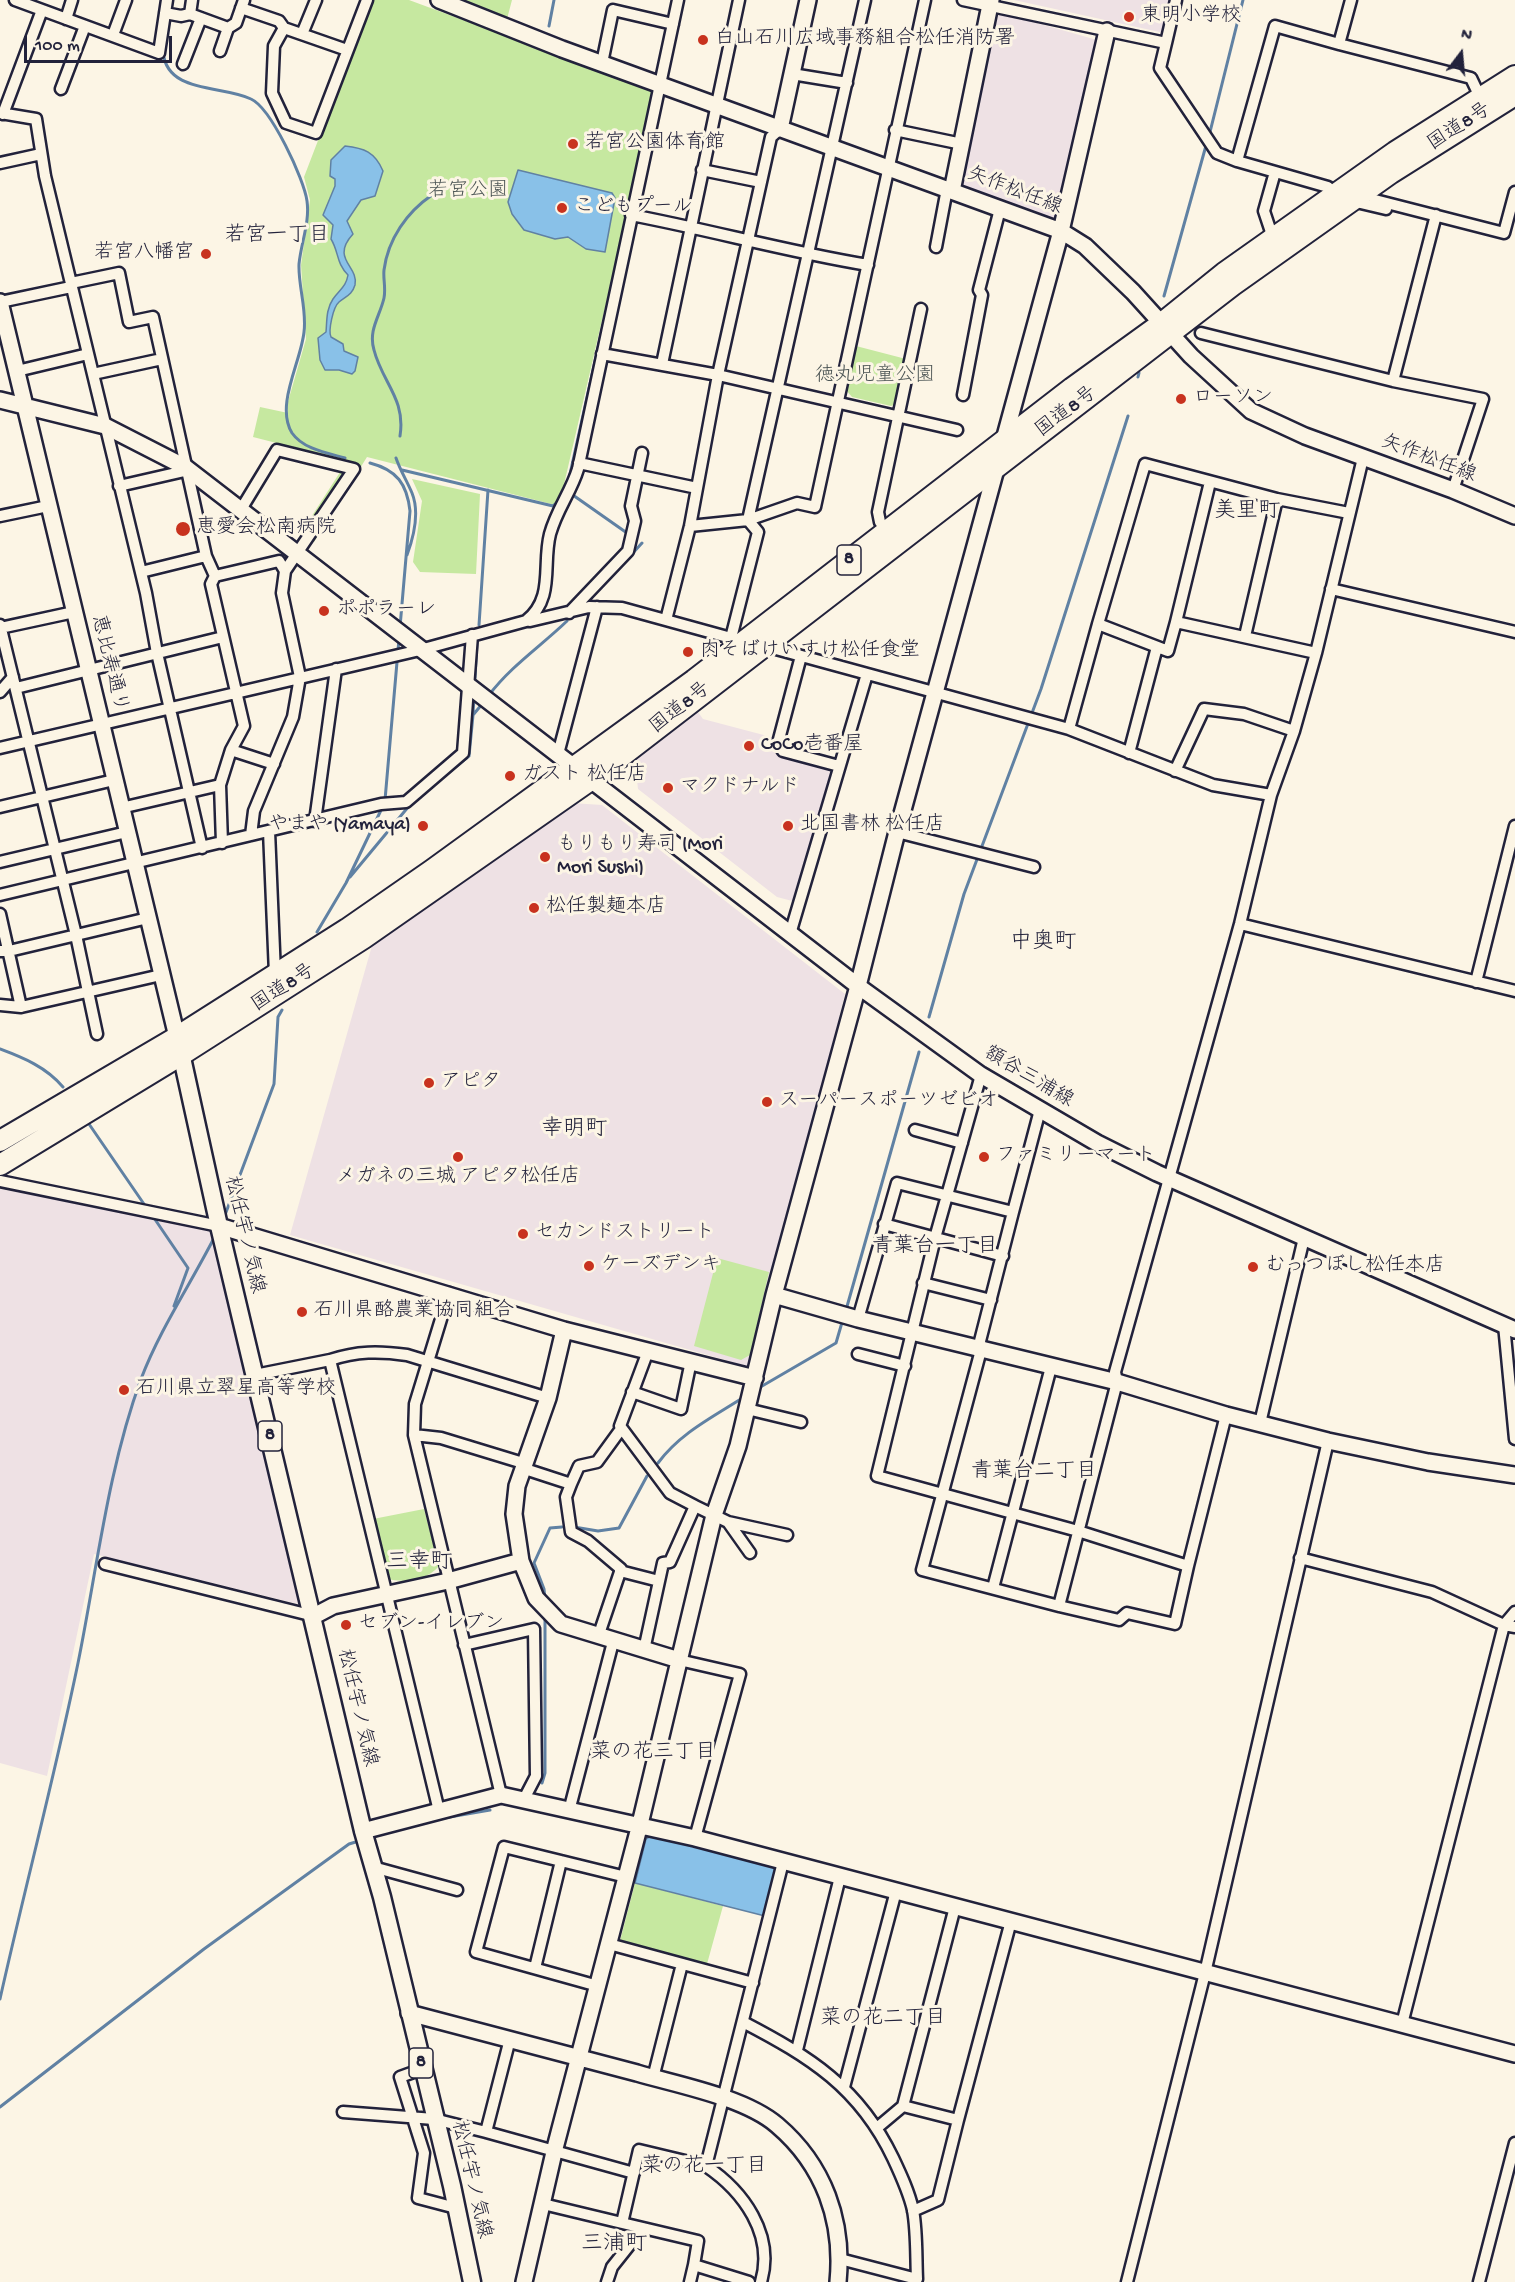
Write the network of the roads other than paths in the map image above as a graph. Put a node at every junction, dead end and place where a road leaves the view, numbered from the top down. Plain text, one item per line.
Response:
1 (17, 0) edge
2 (72, 0) edge
3 (126, 0) edge
4 (167, 0) edge
5 (192, 0) edge
6 (316, 0) edge
7 (367, 0) edge
8 (678, 0) edge
9 (739, 0) edge
10 (808, 0) edge
11 (865, 0) edge
12 (925, 0) edge
13 (963, 0) edge
14 (1176, 0) edge
15 (1351, 0) edge
16 (446, 1) edge
17 (991, 3) edge
18 (243, 4) edge
19 (42, 10) junction
20 (168, 13) junction
21 (190, 14) junction
22 (201, 18) junction
23 (66, 19) junction
24 (673, 24) junction
25 (85, 26) junction
26 (228, 28) junction
27 (284, 28) junction
28 (1107, 31) junction
29 (302, 34) junction
30 (113, 35) junction
31 (1166, 43) junction
32 (1339, 44) junction
33 (347, 50) junction
34 (220, 51) dead end
35 (602, 63) junction
36 (183, 64) dead end
37 (1515, 67) edge
38 (792, 74) junction
39 (1515, 76) edge
40 (847, 83) junction
41 (661, 84) junction
42 (61, 89) dead end
43 (1484, 94) junction
44 (1515, 94) edge
45 (716, 106) junction
46 (1, 113) edge
47 (780, 129) junction
48 (895, 130) junction
49 (962, 144) junction
50 (833, 149) junction
51 (41, 154) junction
52 (1237, 161) junction
53 (0, 163) edge
54 (702, 170) junction
55 (890, 170) junction
56 (1275, 172) junction
57 (761, 182) junction
58 (1328, 187) dead end
59 (949, 190) junction
60 (1515, 192) edge
61 (1375, 200) dead end
62 (1352, 201) junction
63 (1000, 209) junction
64 (1416, 210) junction
65 (631, 215) junction
66 (1436, 215) junction
67 (690, 226) junction
68 (1061, 231) junction
69 (1273, 238) junction
70 (748, 241) junction
71 (936, 247) dead end
72 (809, 255) junction
73 (868, 266) junction
74 (71, 285) junction
75 (0, 304) edge
76 (921, 309) dead end
77 (1166, 328) junction
78 (1201, 333) dead end
79 (88, 354) junction
80 (602, 354) junction
81 (162, 359) junction
82 (662, 364) junction
83 (17, 370) junction
84 (93, 375) junction
85 (718, 375) junction
86 (1393, 381) junction
87 (777, 389) junction
88 (963, 394) dead end
89 (0, 400) edge
90 (837, 402) junction
91 (26, 405) junction
92 (898, 417) junction
93 (105, 426) junction
94 (957, 430) dead end
95 (1002, 442) junction
96 (642, 453) dead end
97 (1363, 458) junction
98 (579, 463) junction
99 (997, 466) junction
100 (189, 470) junction
101 (637, 475) junction
102 (1210, 482) junction
103 (119, 486) junction
104 (697, 488) junction
105 (1453, 490) junction
106 (1277, 499) junction
107 (48, 506) junction
108 (240, 511) junction
109 (1349, 513) junction
110 (0, 516) edge
111 (1515, 516) edge
112 (748, 520) junction
113 (690, 526) junction
114 (887, 531) junction
115 (296, 554) junction
116 (206, 556) junction
117 (285, 571) junction
118 (141, 572) junction
119 (215, 576) junction
120 (1331, 590) junction
121 (597, 607) junction
122 (74, 612) junction
123 (568, 613) junction
124 (666, 620) junction
125 (526, 621) junction
126 (1176, 622) junction
127 (1098, 624) junction
128 (0, 627) edge
129 (1515, 632) edge
130 (472, 635) junction
131 (1245, 636) junction
132 (223, 637) junction
133 (734, 642) junction
134 (765, 645) junction
135 (1156, 647) junction
136 (420, 650) junction
137 (157, 653) junction
138 (1316, 653) junction
139 (801, 656) junction
140 (336, 669) junction
141 (89, 671) junction
142 (867, 674) junction
143 (300, 677) junction
144 (14, 682) junction
145 (469, 684) junction
146 (0, 692) edge
147 (236, 693) junction
148 (934, 693) junction
149 (170, 708) junction
150 (101, 724) junction
151 (1069, 729) junction
152 (1294, 731) junction
153 (28, 740) junction
154 (0, 748) edge
155 (231, 750) junction
156 (1129, 753) junction
157 (558, 754) junction
158 (274, 764) junction
159 (839, 766) junction
160 (575, 768) junction
161 (1175, 771) junction
162 (592, 779) junction
163 (114, 780) junction
164 (220, 785) junction
165 (190, 791) junction
166 (1271, 795) junction
167 (42, 797) junction
168 (0, 807) edge
169 (121, 807) junction
170 (315, 821) junction
171 (1515, 826) edge
172 (269, 831) junction
173 (128, 832) junction
174 (897, 832) junction
175 (250, 835) junction
176 (222, 843) junction
177 (202, 848) junction
178 (55, 849) junction
179 (0, 862) edge
180 (135, 863) junction
181 (1034, 867) dead end
182 (62, 880) junction
183 (0, 895) edge
184 (0, 914) edge
185 (148, 918) junction
186 (1240, 924) junction
187 (790, 934) junction
188 (76, 935) junction
189 (4, 951) edge
190 (275, 974) junction
191 (161, 975) junction
192 (1476, 982) junction
193 (858, 986) junction
194 (1515, 991) edge
195 (88, 993) junction
196 (0, 1005) edge
197 (21, 1007) junction
198 (97, 1034) dead end
199 (179, 1046) junction
200 (981, 1075) junction
201 (1040, 1110) junction
202 (915, 1130) dead end
203 (0, 1141) edge
204 (962, 1143) junction
205 (0, 1165) edge
206 (1170, 1179) junction
207 (0, 1181) edge
208 (946, 1195) junction
209 (1013, 1212) junction
210 (884, 1224) junction
211 (219, 1226) junction
212 (935, 1238) junction
213 (1304, 1238) junction
214 (1003, 1256) junction
215 (924, 1282) junction
216 (449, 1293) junction
217 (774, 1295) junction
218 (991, 1300) junction
219 (850, 1317) junction
220 (1509, 1328) edge
221 (564, 1330) junction
222 (913, 1333) junction
223 (981, 1350) junction
224 (648, 1351) junction
225 (858, 1354) dead end
226 (330, 1360) junction
227 (691, 1361) junction
228 (428, 1362) junction
229 (905, 1366) junction
230 (1051, 1367) junction
231 (255, 1375) junction
232 (1117, 1382) junction
233 (632, 1392) junction
234 (752, 1392) junction
235 (548, 1398) junction
236 (1226, 1415) junction
237 (801, 1422) dead end
238 (1260, 1423) junction
239 (621, 1429) junction
240 (414, 1435) junction
241 (1515, 1439) edge
242 (1328, 1441) junction
243 (523, 1465) junction
244 (1515, 1475) edge
245 (572, 1484) junction
246 (943, 1493) junction
247 (695, 1506) junction
248 (1012, 1513) junction
249 (714, 1515) junction
250 (728, 1522) junction
251 (1078, 1531) junction
252 (787, 1535) dead end
253 (750, 1553) dead end
254 (1300, 1558) junction
255 (521, 1561) junction
256 (105, 1564) dead end
257 (1188, 1566) junction
258 (620, 1571) junction
259 (448, 1581) junction
260 (659, 1581) junction
261 (993, 1588) junction
262 (385, 1595) junction
263 (1059, 1606) junction
264 (1515, 1612) edge
265 (314, 1616) junction
266 (1509, 1626) edge
267 (598, 1637) junction
268 (613, 1642) junction
269 (464, 1645) junction
270 (644, 1650) junction
271 (679, 1660) junction
272 (501, 1795) junction
273 (523, 1801) junction
274 (439, 1811) junction
275 (569, 1811) junction
276 (640, 1824) junction
277 (365, 1837) junction
278 (695, 1838) junction
279 (561, 1861) junction
280 (783, 1862) junction
281 (373, 1867) junction
282 (840, 1876) junction
283 (626, 1877) junction
284 (457, 1890) dead end
285 (896, 1891) junction
286 (955, 1907) junction
287 (1011, 1922) junction
288 (609, 1944) junction
289 (682, 1964) junction
290 (535, 1968) junction
291 (1205, 1973) junction
292 (753, 1983) junction
293 (598, 1986) junction
294 (409, 2013) junction
295 (743, 2022) junction
296 (1402, 2024) junction
297 (510, 2039) junction
298 (796, 2050) junction
299 (1515, 2054) edge
300 (579, 2058) junction
301 (422, 2069) junction
302 (653, 2078) junction
303 (844, 2086) junction
304 (724, 2097) junction
305 (903, 2106) junction
306 (343, 2112) dead end
307 (414, 2118) junction
308 (434, 2119) junction
309 (958, 2120) junction
310 (878, 2127) junction
311 (486, 2132) junction
312 (1515, 2143) edge
313 (442, 2150) junction
314 (554, 2152) junction
315 (424, 2153) junction
316 (706, 2166) junction
317 (634, 2173) junction
318 (543, 2204) junction
319 (456, 2208) junction
320 (913, 2211) junction
321 (622, 2223) junction
322 (643, 2228) junction
323 (840, 2259) junction
324 (694, 2265) junction
325 (472, 2282) edge
326 (524, 2282) edge
327 (607, 2282) edge
328 (690, 2282) edge
329 (749, 2282) edge
330 (761, 2282) edge
331 (838, 2282) edge
332 (1126, 2282) edge
333 (1479, 2282) edge

1 - 19 street
2 - 23 street
3 - 30 street
4 - 20 street
5 - 21 street
6 - 29 street
7 - 33 street
8 - 24 street
9 - 45 street
10 - 38 street
11 - 40 street
12 - 48 street
13 - 17 street
14 - 31 street
15 - 32 street
16 - 35 street, 矢作松任線
17 - 28 street
17 - 49 street
18 - 26 street
18 - 27 street
19 - 23 street
19 - 46 street
20 - 21 street
20 - 30 street
21 - 22 street
22 - 26 street
22 - 36 street
23 - 25 street
24 - 35 street
24 - 41 street
25 - 30 street
25 - 42 street
26 - 34 street
27 - 29 street
27 - 33 street
28 - 31 street
28 - 68 street
29 - 33 street
31 - 52 street
32 - 43 street
32 - 52 street
35 - 41 street, 矢作松任線
37 - 43 highway
38 - 40 street
38 - 47 street
39 - 43 highway, 国道8号 / 8
40 - 50 street
41 - 45 street, 矢作松任線
41 - 65 street
43 - 69 highway, 国道8号 / 8
44 - 62 highway, 国道8号 / 8
45 - 47 street, 矢作松任線
45 - 54 street
46 - 51 street
47 - 50 street, 矢作松任線
47 - 57 street
48 - 49 street
48 - 55 street
49 - 59 street
50 - 55 street, 矢作松任線
50 - 72 street
51 - 53 street
51 - 74 street
52 - 56 street
54 - 57 street
54 - 67 street
55 - 59 street, 矢作松任線
55 - 73 street
56 - 58 street
56 - 69 street
57 - 70 street
59 - 63 street, 矢作松任線
59 - 71 street
60 - 66 street
61 - 64 street
62 - 64 street
62 - 77 highway, 国道8号 / 8
63 - 68 street, 矢作松任線
63 - 88 street
64 - 66 street
65 - 67 street
65 - 80 street
66 - 86 street
67 - 70 street
67 - 82 street
68 - 77 street, 矢作松任線
68 - 95 street
69 - 77 highway, 国道8号 / 8
70 - 72 street
70 - 85 street
72 - 73 street
72 - 87 street
73 - 90 street
74 - 75 street
74 - 79 street
74 - 81 street
75 - 83 street, 恵比寿通り
76 - 92 street
77 - 95 highway, 国道8号 / 8
77 - 97 street, 矢作松任線
77 - 99 highway, 国道8号 / 8
78 - 86 street
79 - 83 street
79 - 84 street
80 - 82 street
80 - 98 street
81 - 84 street
81 - 100 street
82 - 85 street
83 - 91 street, 恵比寿通り
84 - 93 street
85 - 87 street
85 - 104 street
86 - 105 street
87 - 90 street
87 - 112 street
89 - 91 street, 額谷三浦線
90 - 92 street
90 - 112 street
91 - 93 street, 額谷三浦線
91 - 107 street, 恵比寿通り
92 - 94 street
92 - 114 street
93 - 100 street, 額谷三浦線
93 - 103 street
95 - 99 street
95 - 114 highway, 国道8号 / 8
96 - 101 street
97 - 105 street, 矢作松任線
97 - 109 street
98 - 101 street
98 - 125 street
99 - 134 highway, 国道8号 / 8
99 - 148 street
100 - 103 street
100 - 108 street, 額谷三浦線
100 - 116 street
101 - 104 street
101 - 123 street
102 - 106 street
102 - 126 street
102 - 127 street
103 - 118 street
104 - 113 street
105 - 111 street, 矢作松任線
106 - 109 street
106 - 131 street
107 - 110 street
107 - 122 street, 恵比寿通り
108 - 115 street, 額谷三浦線
108 - 115 street
109 - 120 street
112 - 113 street
112 - 133 street
113 - 124 street
114 - 133 highway, 国道8号 / 8
115 - 117 street
115 - 136 street, 額谷三浦線
116 - 118 street
116 - 119 street
117 - 119 street
117 - 143 street
118 - 137 street
119 - 132 street
120 - 129 street
120 - 138 street
121 - 123 street
121 - 124 street
121 - 157 street
122 - 128 street
122 - 141 street, 恵比寿通り
123 - 125 street
124 - 133 street
125 - 130 street
126 - 131 street
126 - 135 street
127 - 135 street
127 - 151 street
128 - 144 street
130 - 136 street
130 - 145 street
131 - 138 street
132 - 137 street
132 - 147 street
133 - 160 highway, 国道8号 / 8
134 - 139 street
134 - 162 highway, 国道8号 / 8
135 - 156 street
136 - 140 street
136 - 145 street, 額谷三浦線
137 - 141 street
137 - 149 street
138 - 152 street
139 - 142 street
139 - 159 street
140 - 143 street
140 - 170 street
141 - 144 street
141 - 150 street, 恵比寿通り
142 - 148 street
142 - 159 street
143 - 147 street
143 - 158 street
144 - 146 street
144 - 153 street
145 - 157 street, 額谷三浦線
145 - 170 street
147 - 149 street
147 - 155 street
148 - 151 street
148 - 174 street
149 - 150 street
149 - 165 street
150 - 153 street
150 - 163 street, 恵比寿通り
151 - 156 street
152 - 161 street
152 - 166 street
153 - 154 street
153 - 167 street
155 - 158 street
155 - 164 street
156 - 161 street
157 - 160 street, 額谷三浦線
158 - 175 street
159 - 187 street
160 - 162 street, 額谷三浦線
160 - 190 highway, 国道8号 / 8
161 - 166 street
162 - 187 street, 額谷三浦線
162 - 199 highway, 国道8号 / 8
163 - 167 street
163 - 169 street, 恵比寿通り
164 - 165 street
164 - 176 street
165 - 169 street
165 - 177 street
166 - 186 street
167 - 168 street
167 - 178 street
169 - 173 street, 恵比寿通り
170 - 172 street
171 - 192 street
172 - 175 street
172 - 190 street
173 - 178 street
173 - 180 street, 恵比寿通り
174 - 181 street
174 - 193 street
175 - 176 street
176 - 177 street
177 - 180 street
178 - 179 street
178 - 182 street
180 - 182 street
180 - 185 street, 恵比寿通り
182 - 183 street
182 - 188 street
184 - 189 street
185 - 188 street
185 - 191 street, 恵比寿通り
186 - 192 street
186 - 206 street
187 - 193 street, 額谷三浦線
188 - 189 street
188 - 195 street
189 - 197 street
190 - 199 highway, 国道8号 / 8
191 - 195 street
191 - 199 street, 恵比寿通り
192 - 194 street
193 - 200 street, 額谷三浦線
193 - 217 street
195 - 197 street
195 - 198 street
196 - 197 street
199 - 203 highway, 国道8号 / 8
199 - 205 highway, 国道8号 / 8
199 - 211 main road, 松任宇ノ気線 / 8
200 - 201 street, 額谷三浦線
200 - 204 street
201 - 206 street, 額谷三浦線
201 - 209 street
202 - 204 street
204 - 208 street
206 - 213 street, 額谷三浦線
206 - 232 street
207 - 211 street
208 - 209 street
208 - 210 street
208 - 212 street
209 - 214 street
210 - 212 street
210 - 219 street
211 - 216 street
211 - 231 main road, 松任宇ノ気線 / 8
212 - 214 street
212 - 215 street
213 - 220 street, 額谷三浦線
213 - 238 street
214 - 218 street
215 - 218 street
215 - 222 street
216 - 221 street
216 - 228 street
217 - 219 street
217 - 234 street
218 - 223 street
219 - 222 street
220 - 241 street
221 - 224 street
221 - 235 street
222 - 223 street
222 - 229 street
223 - 230 street
223 - 246 street
224 - 227 street
224 - 233 street
225 - 229 street
226 - 228 street
226 - 231 street
226 - 262 street
227 - 233 street
227 - 234 street
228 - 235 street
228 - 240 street
229 - 246 street
230 - 232 street
230 - 248 street
231 - 265 main road, 松任宇ノ気線 / 8
232 - 236 street
232 - 251 street
233 - 239 street
234 - 237 street
234 - 249 street
235 - 243 street
236 - 238 street
236 - 257 street
238 - 242 street
239 - 245 street
239 - 247 street
240 - 243 street
240 - 259 street
242 - 244 street
242 - 254 street
243 - 245 street
243 - 255 street
245 - 258 street
246 - 248 street
246 - 261 street
247 - 249 street
247 - 260 street
248 - 251 street
248 - 261 street
249 - 250 street
249 - 271 street
250 - 252 street
250 - 253 street
251 - 257 street
251 - 263 street
254 - 266 street
254 - 291 street
255 - 259 street
255 - 267 street
256 - 265 street
257 - 263 street
258 - 260 street
258 - 267 street
259 - 262 street
259 - 269 street
260 - 270 street
261 - 263 street
262 - 265 street
262 - 274 street
264 - 266 street
265 - 277 main road, 松任宇ノ気線 / 8
266 - 296 street
267 - 268 street
268 - 270 street
268 - 275 street
269 - 272 street
269 - 273 street
270 - 271 street
271 - 276 street
271 - 278 street
272 - 273 street
272 - 274 street
273 - 275 street
274 - 277 street
275 - 276 street
276 - 278 street
276 - 283 street
277 - 281 main road, 松任宇ノ気線 / 8
278 - 280 street
279 - 283 street
279 - 290 street
279 - 290 street
280 - 282 street
280 - 292 street
281 - 284 street
281 - 294 main road, 松任宇ノ気線 / 8
282 - 285 street
282 - 298 street
283 - 288 street
285 - 286 street
285 - 303 street
286 - 287 street
286 - 305 street
287 - 291 street
287 - 309 street
288 - 289 street
288 - 293 street
289 - 292 street
289 - 302 street
290 - 293 street
291 - 296 street
291 - 332 street
292 - 295 street
293 - 300 street
294 - 297 street
294 - 301 main road, 松任宇ノ気線 / 8
295 - 298 street
295 - 304 street
296 - 299 street
297 - 300 street
297 - 311 street
298 - 303 street
300 - 302 street
300 - 314 street
301 - 307 street
301 - 308 main road, 松任宇ノ気線 / 8
302 - 304 street
303 - 310 street
304 - 316 street
304 - 323 street
305 - 309 street
305 - 310 street
306 - 307 street
307 - 308 street
307 - 315 street
308 - 311 street
308 - 313 main road, 松任宇ノ気線 / 8
309 - 320 street
310 - 320 street
311 - 314 street
312 - 333 street
313 - 315 street
313 - 319 main road, 松任宇ノ気線 / 8
314 - 317 street
314 - 318 street
315 - 319 street
316 - 317 street
316 - 330 street
317 - 321 street
318 - 321 street
318 - 326 street
319 - 325 main road, 松任宇ノ気線 / 8
320 - 323 street
321 - 322 street
322 - 324 street
322 - 327 street
323 - 331 street
324 - 328 street
324 - 329 street

